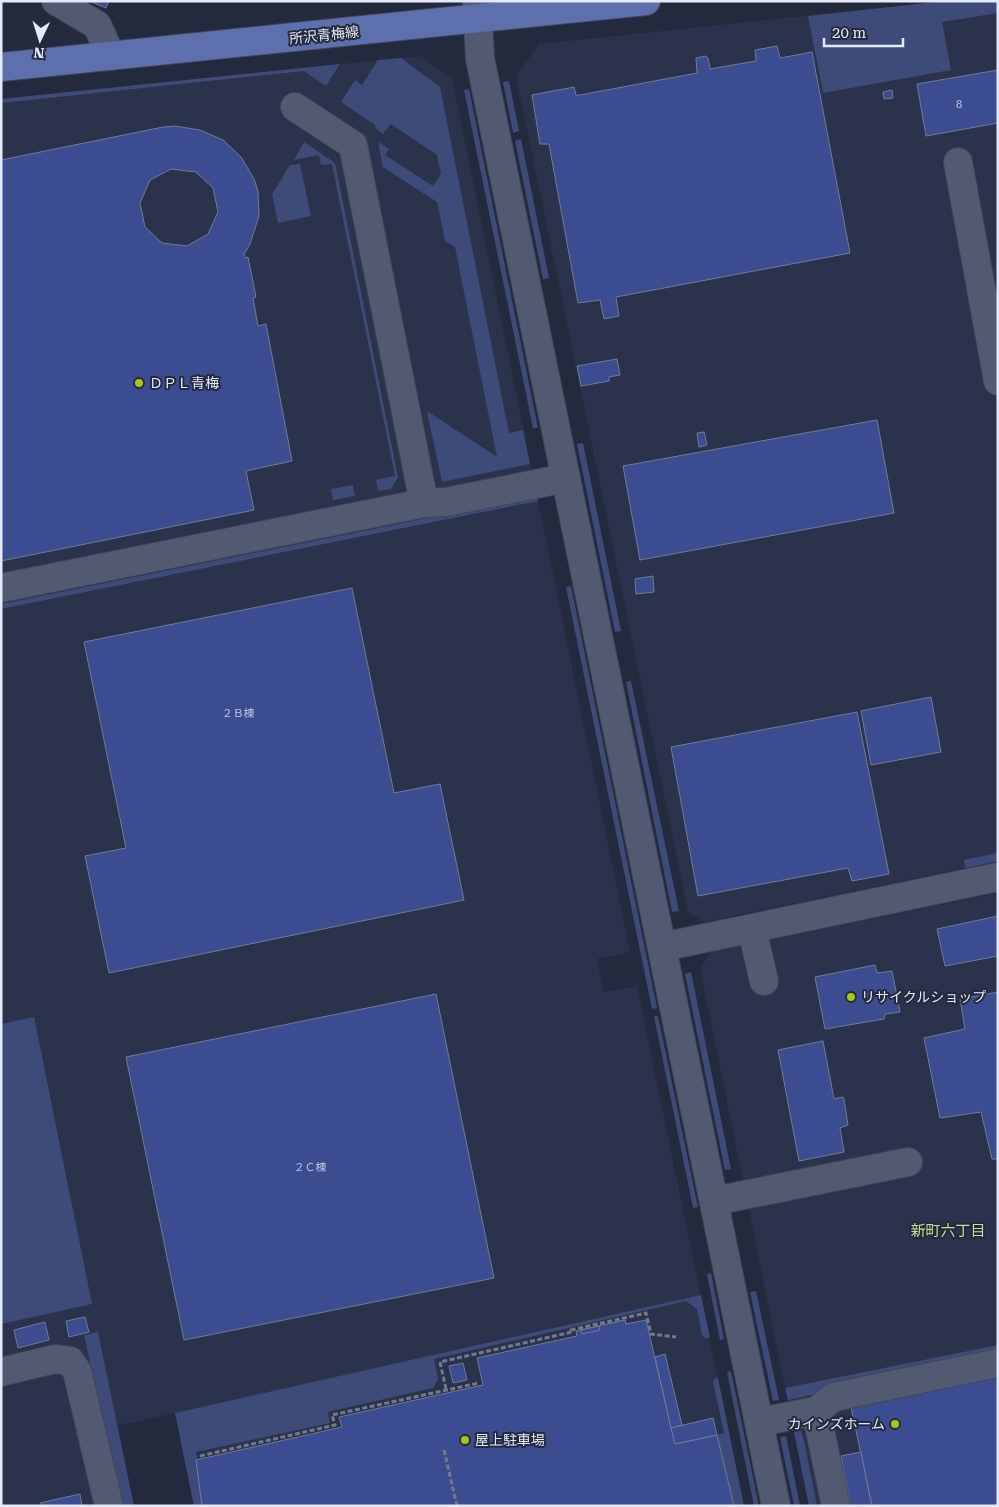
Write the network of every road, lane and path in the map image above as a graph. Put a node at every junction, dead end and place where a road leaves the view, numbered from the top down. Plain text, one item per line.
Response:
1 (56, 1) edge
2 (646, 1) edge
3 (477, 10) edge
4 (111, 56) junction
5 (1, 67) edge
6 (295, 107) dead end
7 (958, 162) dead end
8 (993, 327) edge
9 (998, 381) edge
10 (566, 478) junction
11 (424, 503) junction
12 (1, 588) edge
13 (998, 877) edge
14 (752, 929) junction
15 (662, 947) junction
16 (764, 981) dead end
17 (908, 1162) dead end
18 (714, 1201) junction
19 (676, 1336) dead end
20 (998, 1363) edge
21 (1, 1372) edge
22 (479, 1383) dead end
23 (446, 1389) junction
24 (816, 1411) junction
25 (759, 1422) junction
26 (444, 1450) dead end
27 (200, 1456) dead end
28 (109, 1506) edge
29 (457, 1506) edge
30 (776, 1506) edge
31 (836, 1506) edge

1 - 4 street
2 - 3 main road, 所沢青梅線
3 - 4 main road, 所沢青梅線
3 - 10 street
4 - 5 main road, 所沢青梅線
6 - 11 street
7 - 8 street
8 - 9 street
10 - 11 street
10 - 15 street
11 - 12 street
13 - 14 street
14 - 15 street
14 - 16 street
15 - 18 street
17 - 18 street
18 - 25 street
19 - 23 path
20 - 24 street
21 - 28 street
22 - 23 path
23 - 27 path
24 - 25 street
24 - 31 street
25 - 30 street
26 - 29 path

